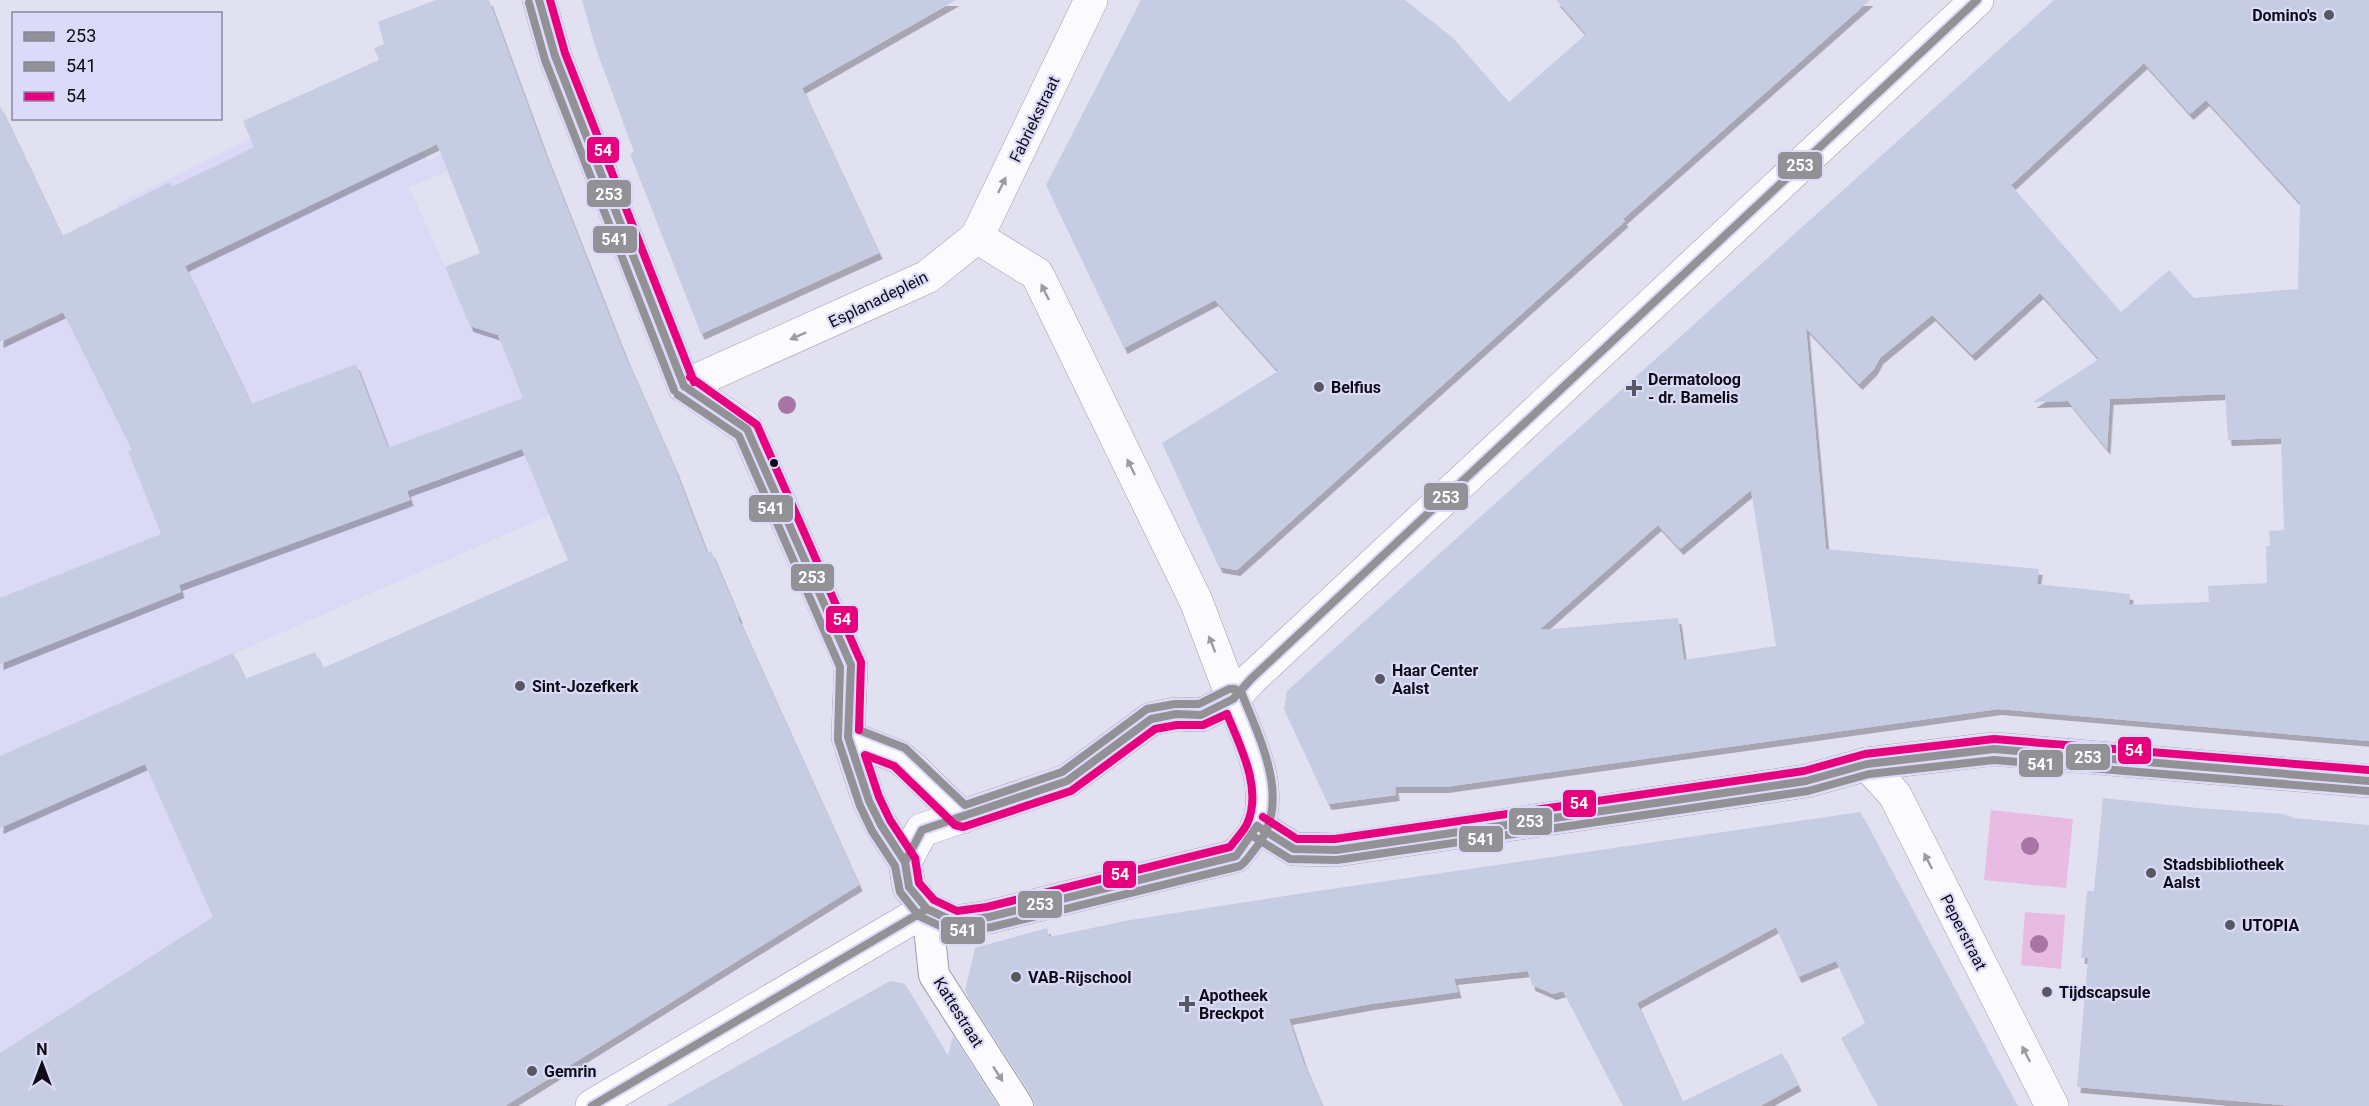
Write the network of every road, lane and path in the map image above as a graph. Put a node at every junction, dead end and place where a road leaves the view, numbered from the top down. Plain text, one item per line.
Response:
1 (539, 0) edge
2 (1091, 0) edge
3 (1977, 0) edge
4 (977, 237) junction
5 (684, 386) junction
6 (1233, 699) junction
7 (848, 737) junction
8 (1866, 764) junction
9 (2369, 781) edge
10 (963, 817) junction
11 (1257, 825) junction
12 (905, 862) junction
13 (927, 909) junction
14 (592, 1106) edge
15 (1018, 1106) edge
16 (2052, 1106) edge

1 - 5 street
4 -> 2 street, Fabriekstraat
3 - 6 street
4 -> 5 street, Esplanadeplein
6 -> 4 street
5 - 7 street
6 - 10 street
6 - 11 street
7 - 10 street
7 - 12 street
8 - 9 street
8 - 11 street
16 -> 8 street, Peperstraat
10 - 12 street
11 - 13 street
12 - 13 street
13 - 14 street
13 -> 15 street, Kattestraat

